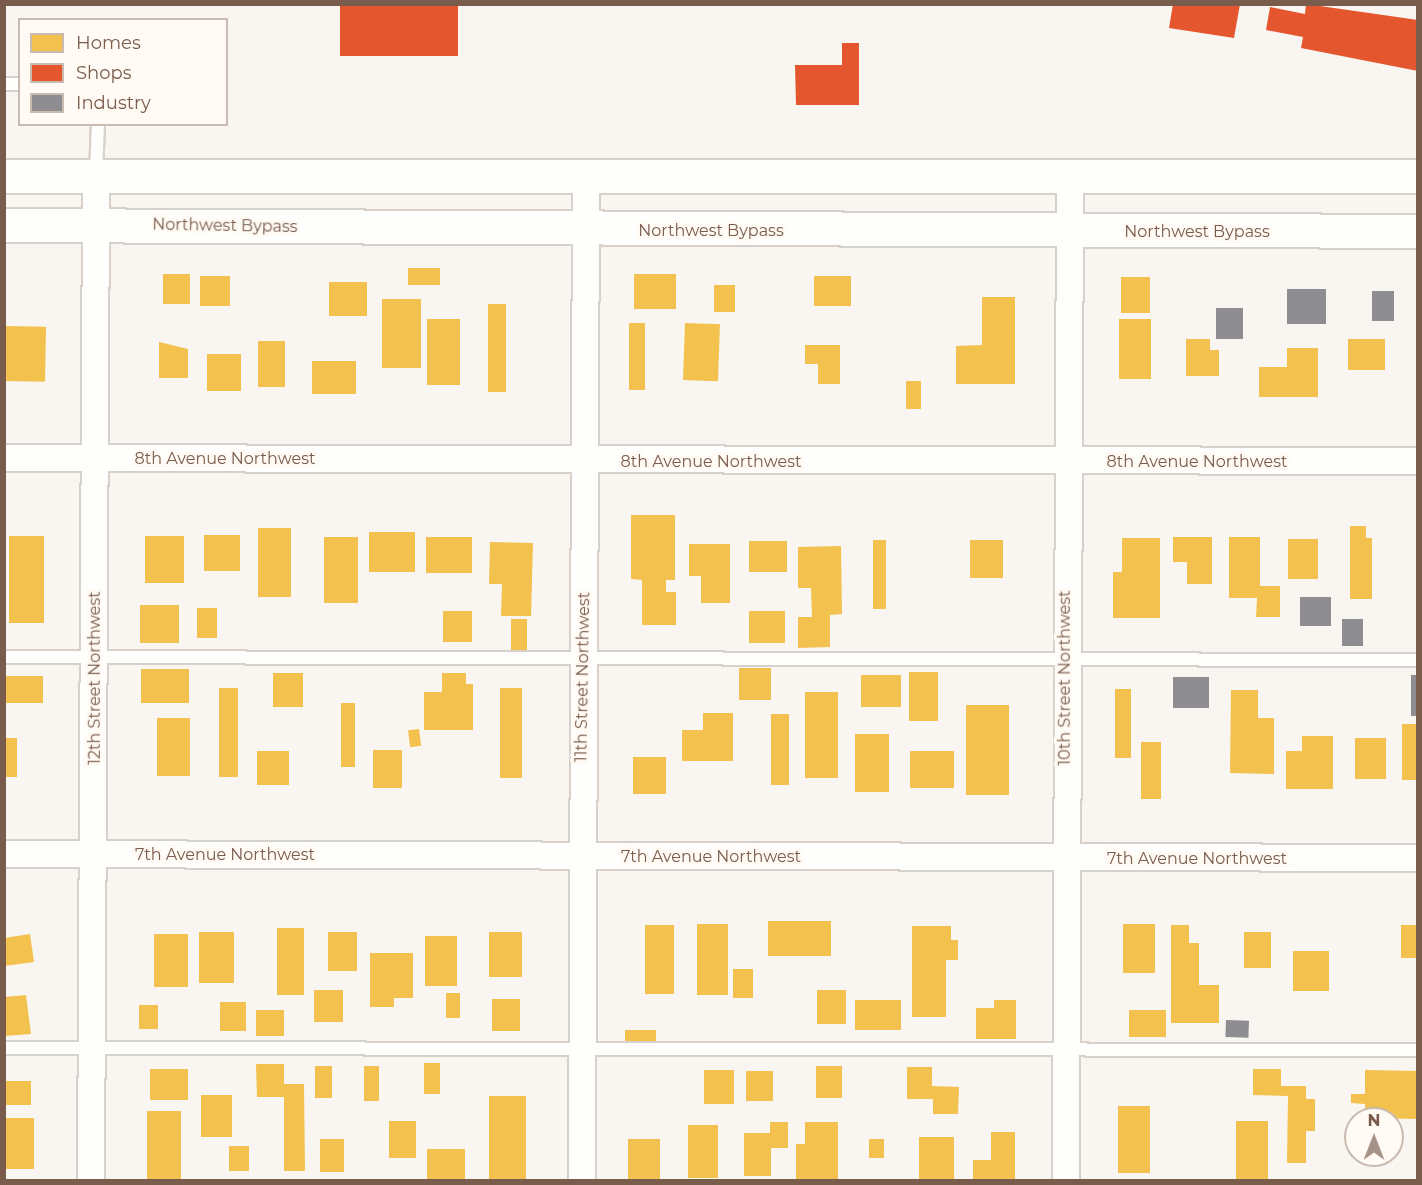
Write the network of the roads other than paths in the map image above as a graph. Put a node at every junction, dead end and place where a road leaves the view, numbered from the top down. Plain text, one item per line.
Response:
1 (98, 126) edge
2 (586, 174) junction
3 (1070, 175) junction
4 (4, 176) edge
5 (96, 176) junction
6 (1418, 176) edge
7 (4, 225) edge
8 (97, 225) junction
9 (586, 230) junction
10 (1418, 231) edge
11 (1069, 233) junction
12 (4, 458) edge
13 (96, 458) junction
14 (1418, 461) edge
15 (585, 462) junction
16 (1065, 462) junction
17 (4, 657) edge
18 (95, 657) junction
19 (1065, 657) junction
20 (583, 658) junction
21 (1418, 660) edge
22 (4, 854) edge
23 (94, 855) junction
24 (581, 855) junction
25 (1418, 858) edge
26 (1065, 860) junction
27 (92, 1047) junction
28 (581, 1047) junction
29 (1066, 1047) junction
30 (4, 1048) edge
31 (1418, 1050) edge
32 (92, 1180) edge
33 (582, 1180) edge
34 (1066, 1180) edge

1 - 5 lane
2 - 3 main road
2 - 5 main road
2 - 9 street, 11th Street Northwest
3 - 6 main road
3 - 11 street, 10th Street Northwest
4 - 5 main road
5 - 8 street, 12th Street Northwest
7 - 8 main road, Northwest Bypass
8 - 9 main road, Northwest Bypass
8 - 13 street, 12th Street Northwest
9 - 11 main road, Northwest Bypass
9 - 15 street, 11th Street Northwest
10 - 11 main road, Northwest Bypass
11 - 16 street, 10th Street Northwest
12 - 13 street, 8th Avenue Northwest
13 - 15 street, 8th Avenue Northwest
13 - 18 street, 12th Street Northwest
14 - 16 street, 8th Avenue Northwest
15 - 16 street, 8th Avenue Northwest
15 - 20 street, 11th Street Northwest
16 - 19 street, 10th Street Northwest
17 - 18 lane
18 - 20 lane
18 - 23 street, 12th Street Northwest
19 - 20 lane
19 - 21 lane
19 - 26 street, 10th Street Northwest
20 - 24 street, 11th Street Northwest
22 - 23 street, 7th Avenue Northwest
23 - 24 street, 7th Avenue Northwest
23 - 27 street, 12th Street Northwest
24 - 26 street, 7th Avenue Northwest
24 - 28 street, 11th Street Northwest
25 - 26 street, 7th Avenue Northwest
26 - 29 street, 10th Street Northwest
27 - 28 lane
27 - 30 lane
27 - 32 street, 12th Street Northwest
28 - 29 lane
28 - 33 street, 11th Street Northwest
29 - 31 lane
29 - 34 street, 10th Street Northwest

